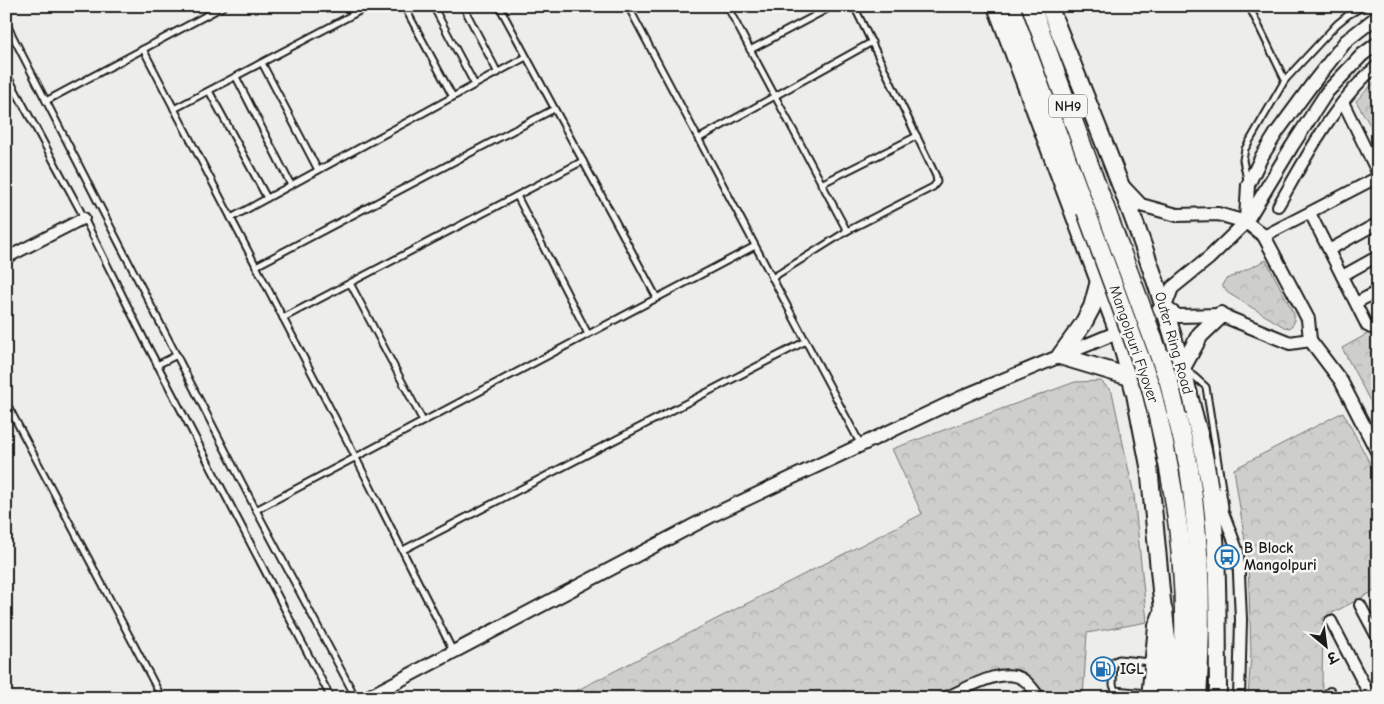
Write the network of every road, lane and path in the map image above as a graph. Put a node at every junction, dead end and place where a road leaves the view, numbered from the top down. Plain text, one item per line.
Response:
1 (224, 6) edge
2 (369, 6) edge
3 (404, 6) edge
4 (433, 6) edge
5 (463, 6) edge
6 (498, 6) edge
7 (628, 6) edge
8 (727, 6) edge
9 (833, 6) edge
10 (854, 6) edge
11 (996, 6) edge
12 (1010, 6) edge
13 (1031, 6) edge
14 (1049, 6) edge
15 (1249, 6) edge
16 (1364, 6) edge
17 (1378, 16) edge
18 (6, 23) edge
19 (872, 42) junction
20 (1378, 43) edge
21 (143, 49) junction
22 (750, 50) junction
23 (526, 57) junction
24 (262, 63) junction
25 (1378, 64) edge
26 (6, 73) edge
27 (498, 73) junction
28 (236, 77) junction
29 (1285, 80) junction
30 (476, 85) junction
31 (209, 91) junction
32 (453, 97) junction
33 (774, 97) junction
34 (46, 100) junction
35 (1343, 102) junction
36 (174, 109) junction
37 (554, 109) junction
38 (917, 136) junction
39 (698, 139) junction
40 (583, 161) junction
41 (318, 170) junction
42 (1378, 176) edge
43 (1118, 180) junction
44 (821, 184) junction
45 (291, 185) junction
46 (1248, 185) junction
47 (517, 196) junction
48 (267, 198) junction
49 (1278, 206) dead end
50 (1310, 213) junction
51 (84, 218) junction
52 (231, 218) junction
53 (1076, 219) junction
54 (1246, 222) junction
55 (1378, 223) edge
56 (848, 231) junction
57 (1264, 236) junction
58 (755, 246) junction
59 (1329, 250) junction
60 (1378, 256) edge
61 (6, 258) edge
62 (256, 266) junction
63 (1342, 276) junction
64 (772, 278) junction
65 (1099, 281) junction
66 (350, 282) junction
67 (1378, 291) edge
68 (657, 298) junction
69 (1356, 303) junction
70 (1165, 307) junction
71 (1221, 315) junction
72 (283, 318) junction
73 (1378, 326) edge
74 (1118, 332) junction
75 (588, 334) junction
76 (1310, 340) junction
77 (806, 341) junction
78 (177, 356) junction
79 (1060, 356) junction
80 (157, 365) junction
81 (1183, 366) junction
82 (1130, 377) junction
83 (6, 402) edge
84 (423, 421) junction
85 (861, 445) junction
86 (1378, 453) edge
87 (355, 456) junction
88 (1206, 466) junction
89 (256, 510) junction
90 (1228, 525) junction
91 (403, 550) junction
92 (1360, 605) dead end
93 (1163, 611) junction
94 (1331, 621) dead end
95 (1378, 639) edge
96 (453, 652) junction
97 (1154, 663) junction
98 (1155, 696) edge
99 (162, 698) edge
100 (331, 698) edge
101 (356, 698) edge
102 (366, 698) edge
103 (946, 698) edge
104 (1040, 698) edge
105 (1179, 698) edge
106 (1197, 698) edge
107 (1217, 698) edge
108 (1239, 698) edge
109 (1371, 698) edge

1 - 21 lane
2 - 24 lane
3 - 32 lane
4 - 30 lane
5 - 27 lane
6 - 23 lane
7 - 39 lane
8 - 22 lane
9 - 22 lane
10 - 19 lane
11 - 53 main road
12 - 105 highway, Mangolpuri Flyover, bridge
13 - 106 highway, Mangolpuri Flyover / NH9, bridge
14 - 43 main road, Outer Ring Road
15 - 29 lane
16 - 29 lane
17 - 46 street
18 - 34 lane
19 - 33 lane
19 - 38 lane
20 - 54 street
21 - 34 lane
21 - 36 lane
22 - 33 lane
23 - 27 lane
23 - 37 lane
24 - 28 lane
24 - 41 lane
25 - 35 street
26 - 51 lane
27 - 30 lane
28 - 31 lane
28 - 45 lane
29 - 46 lane
30 - 32 lane
31 - 36 lane
31 - 48 lane
32 - 41 lane
33 - 39 lane
33 - 44 lane
34 - 78 lane
35 - 42 street
35 - 49 street
36 - 52 lane
37 - 40 lane
37 - 62 lane
38 - 44 lane
38 - 56 lane
39 - 58 lane
40 - 47 lane
40 - 68 lane
41 - 45 lane
42 - 50 street
43 - 53 main road
43 - 54 street
43 - 70 main road, Outer Ring Road
44 - 56 lane
45 - 48 lane
46 - 54 street
47 - 66 lane
47 - 75 lane
48 - 52 lane
50 - 57 street
50 - 59 street
51 - 61 street
51 - 80 lane
52 - 62 lane
53 - 65 main road
54 - 57 street
54 - 70 street
55 - 59 street
56 - 64 lane
57 - 76 street
58 - 64 lane
58 - 68 lane
59 - 63 street
60 - 63 street
62 - 72 lane
63 - 69 street
64 - 77 lane
65 - 74 main road
65 - 79 main road
66 - 72 lane
66 - 84 lane
67 - 69 street
68 - 75 lane
69 - 73 street
70 - 71 street
70 - 74 street
70 - 81 main road, Outer Ring Road
71 - 76 street
71 - 81 main road
72 - 87 lane
74 - 79 street
74 - 82 main road
75 - 84 lane
76 - 86 street
77 - 85 lane
77 - 91 lane
78 - 80 lane
78 - 89 lane
79 - 82 main road
79 - 85 street
80 - 100 lane
81 - 88 main road, Outer Ring Road
81 - 90 lane
82 - 93 main road
83 - 99 lane
84 - 87 lane
85 - 96 street
87 - 89 lane
87 - 91 lane
88 - 90 street
88 - 107 main road, Outer Ring Road
89 - 101 lane
90 - 108 street
91 - 96 lane
92 - 95 street
93 - 97 main road
93 - 98 highway
94 - 109 street
96 - 102 street
97 - 98 main road
97 - 98 lane
103 - 104 street

